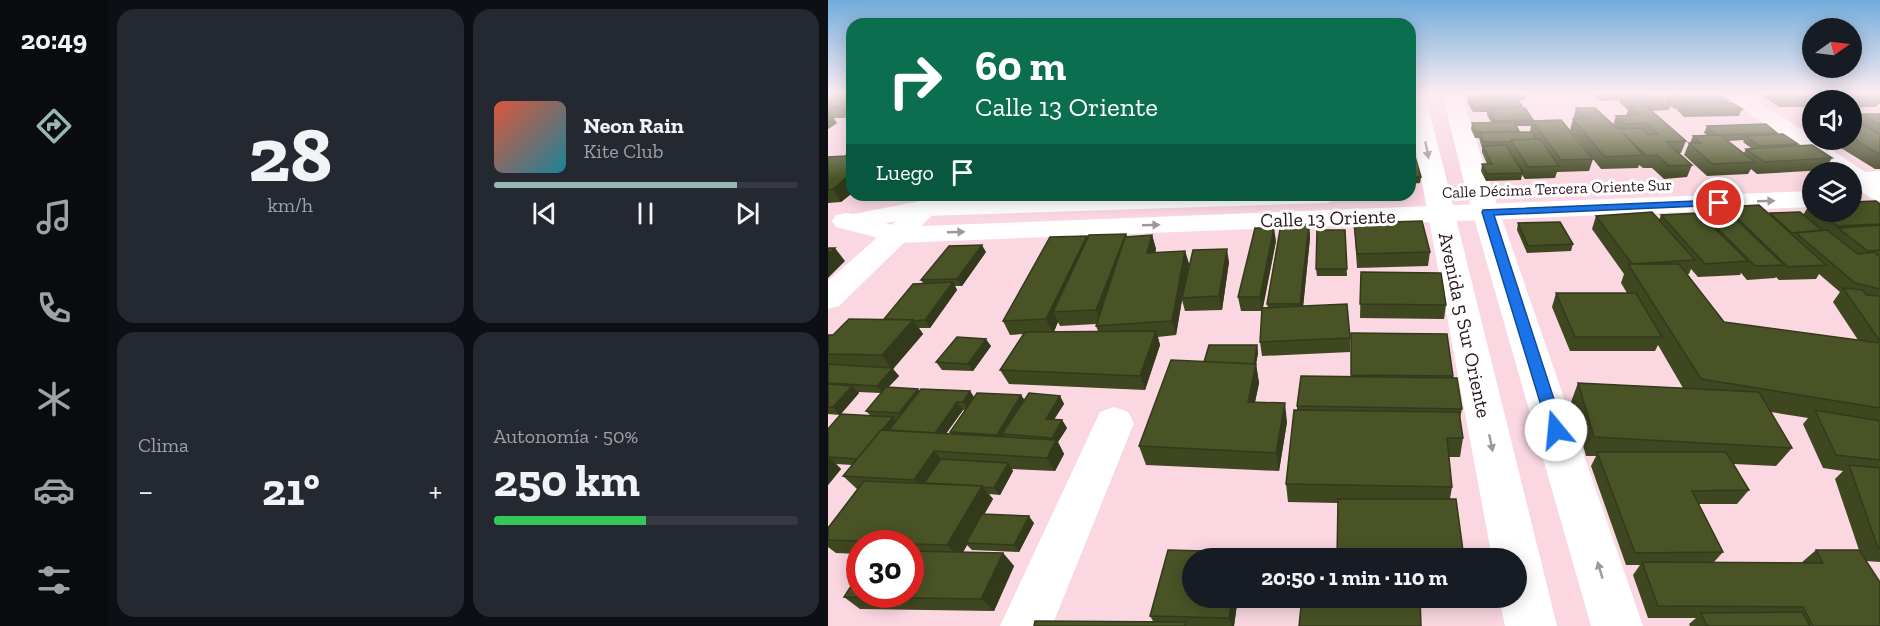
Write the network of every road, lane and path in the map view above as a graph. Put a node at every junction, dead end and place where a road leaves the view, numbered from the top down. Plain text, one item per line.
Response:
1 (1419, 122) edge
2 (1460, 122) edge
3 (1775, 122) edge
4 (1802, 182) edge
5 (1863, 184) edge
6 (1428, 199) edge
7 (1802, 199) edge
8 (990, 201) edge
9 (1399, 201) edge
10 (1483, 201) junction
11 (933, 202) edge
12 (837, 222) edge
13 (898, 235) junction
14 (828, 299) edge
15 (1114, 423) dead end
16 (1513, 548) edge
17 (1527, 608) edge
18 (1026, 626) edge
19 (1531, 626) edge
20 (1617, 626) edge

1 -> 6 street, Avenida 5 Sur Oriente
2 - 10 street
3 - 5 street
4 - 10 street, Calle Décima Tercera Oriente Sur
6 - 10 street, Calle 13 Oriente
6 -> 16 street, Avenida 5 Sur Oriente
10 -> 7 street, Calle 13 Oriente
8 - 11 street
13 -> 9 street, Calle 13 Oriente
20 -> 10 street
11 - 12 street, Calle 13 Oriente
11 - 13 street
12 - 13 street, Calle 13 Oriente
13 - 14 street
15 - 18 street
17 - 19 street, Avenida 5 Sur Oriente

